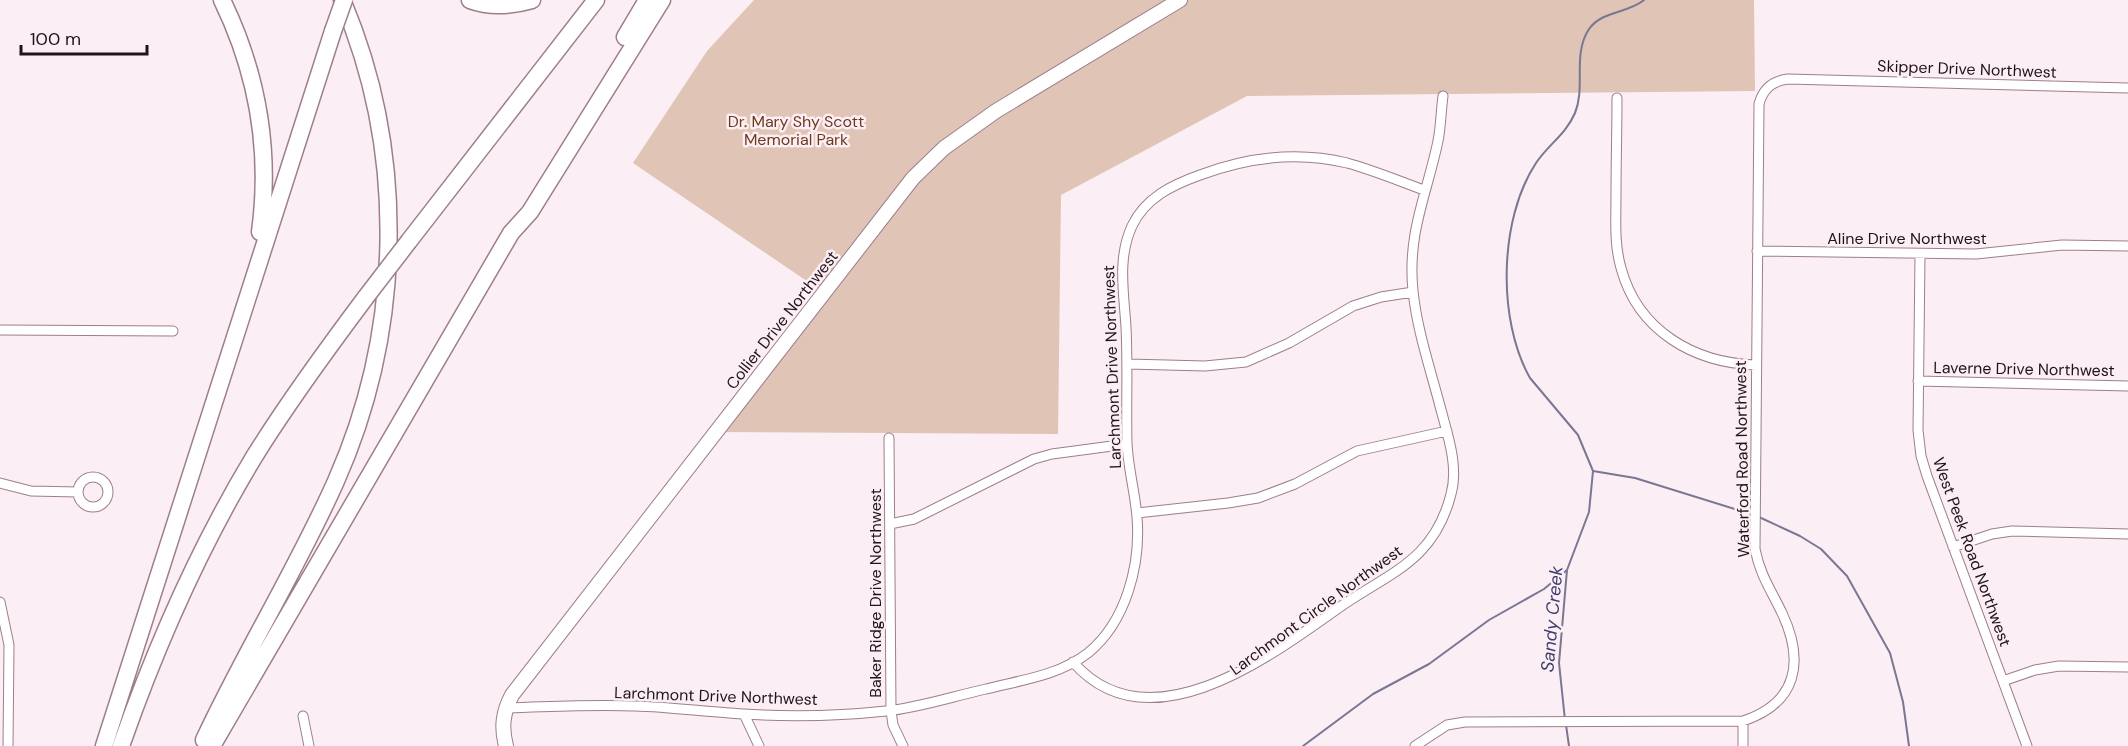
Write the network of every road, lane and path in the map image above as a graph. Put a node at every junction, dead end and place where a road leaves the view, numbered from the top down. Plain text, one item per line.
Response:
1 (222, 0) edge
2 (343, 0) edge
3 (470, 0) edge
4 (532, 0) edge
5 (596, 0) edge
6 (647, 0) edge
7 (662, 0) edge
8 (1180, 0) edge
9 (1804, 79) joint
10 (2128, 88) edge
11 (1443, 96) dead end
12 (1617, 98) dead end
13 (1424, 190) junction
14 (511, 233) junction
15 (2128, 246) edge
16 (1757, 252) junction
17 (1920, 255) junction
18 (1413, 292) junction
19 (242, 313) junction
20 (0, 330) edge
21 (173, 331) dead end
22 (1128, 364) junction
23 (1756, 365) junction
24 (1918, 381) junction
25 (2128, 386) edge
26 (1447, 431) junction
27 (889, 438) dead end
28 (1127, 444) junction
29 (0, 483) edge
30 (78, 492) dead end
31 (1137, 513) junction
32 (890, 524) junction
33 (2128, 534) edge
34 (1953, 547) junction
35 (0, 602) edge
36 (4, 645) edge
37 (1073, 662) junction
38 (2128, 668) edge
39 (1251, 676) dead end
40 (2003, 681) junction
41 (1092, 690) dead end
42 (505, 708) junction
43 (891, 711) junction
44 (744, 714) junction
45 (303, 716) dead end
46 (1743, 721) junction
47 (8, 746) edge
48 (104, 746) edge
49 (122, 746) edge
50 (201, 746) edge
51 (212, 746) edge
52 (309, 746) edge
53 (506, 746) edge
54 (759, 746) edge
55 (903, 746) edge
56 (1415, 746) edge
57 (1743, 746) edge
58 (2027, 746) edge

1 - 19 highway
2 - 19 highway, bridge
2 - 50 highway
3 - 4 highway
5 - 49 highway, bridge
6 - 14 highway
7 - 14 highway
8 - 42 main road, Collier Drive Northwest
9 - 10 street, Skipper Drive Northwest
9 - 16 street, Waterford Road Northwest
11 - 13 street, Larchmont Circle Northwest
12 - 23 street
13 - 18 street, Larchmont Circle Northwest
13 - 22 street, Larchmont Drive Northwest
14 - 51 highway
15 - 17 street, Aline Drive Northwest
16 - 17 street, Aline Drive Northwest
16 - 23 street, Waterford Road Northwest
17 - 24 street, West Peek Road Northwest
18 - 22 street
18 - 26 street, Larchmont Circle Northwest
19 - 48 highway
20 - 21 street
22 - 28 street, Larchmont Drive Northwest
23 - 46 street, Waterford Road Northwest
24 - 25 street, Laverne Drive Northwest
24 - 34 street, West Peek Road Northwest
26 - 31 street
26 - 39 street, Larchmont Circle Northwest
27 - 32 street, Baker Ridge Drive Northwest
28 - 31 street, Larchmont Drive Northwest
28 - 32 street
29 - 30 street
31 - 37 street, Larchmont Drive Northwest
32 - 43 street, Baker Ridge Drive Northwest
33 - 34 street
34 - 40 street, West Peek Road Northwest
35 - 36 street
36 - 47 street
37 - 41 street
37 - 43 street, Larchmont Drive Northwest
38 - 40 street
40 - 58 street, West Peek Road Northwest
42 - 44 street, Larchmont Drive Northwest
42 - 53 main road
43 - 44 street, Larchmont Drive Northwest
43 - 55 street, Baker Ridge Drive Northwest
44 - 54 street
45 - 52 street
46 - 56 street, Waterford Road Northwest
46 - 57 street

